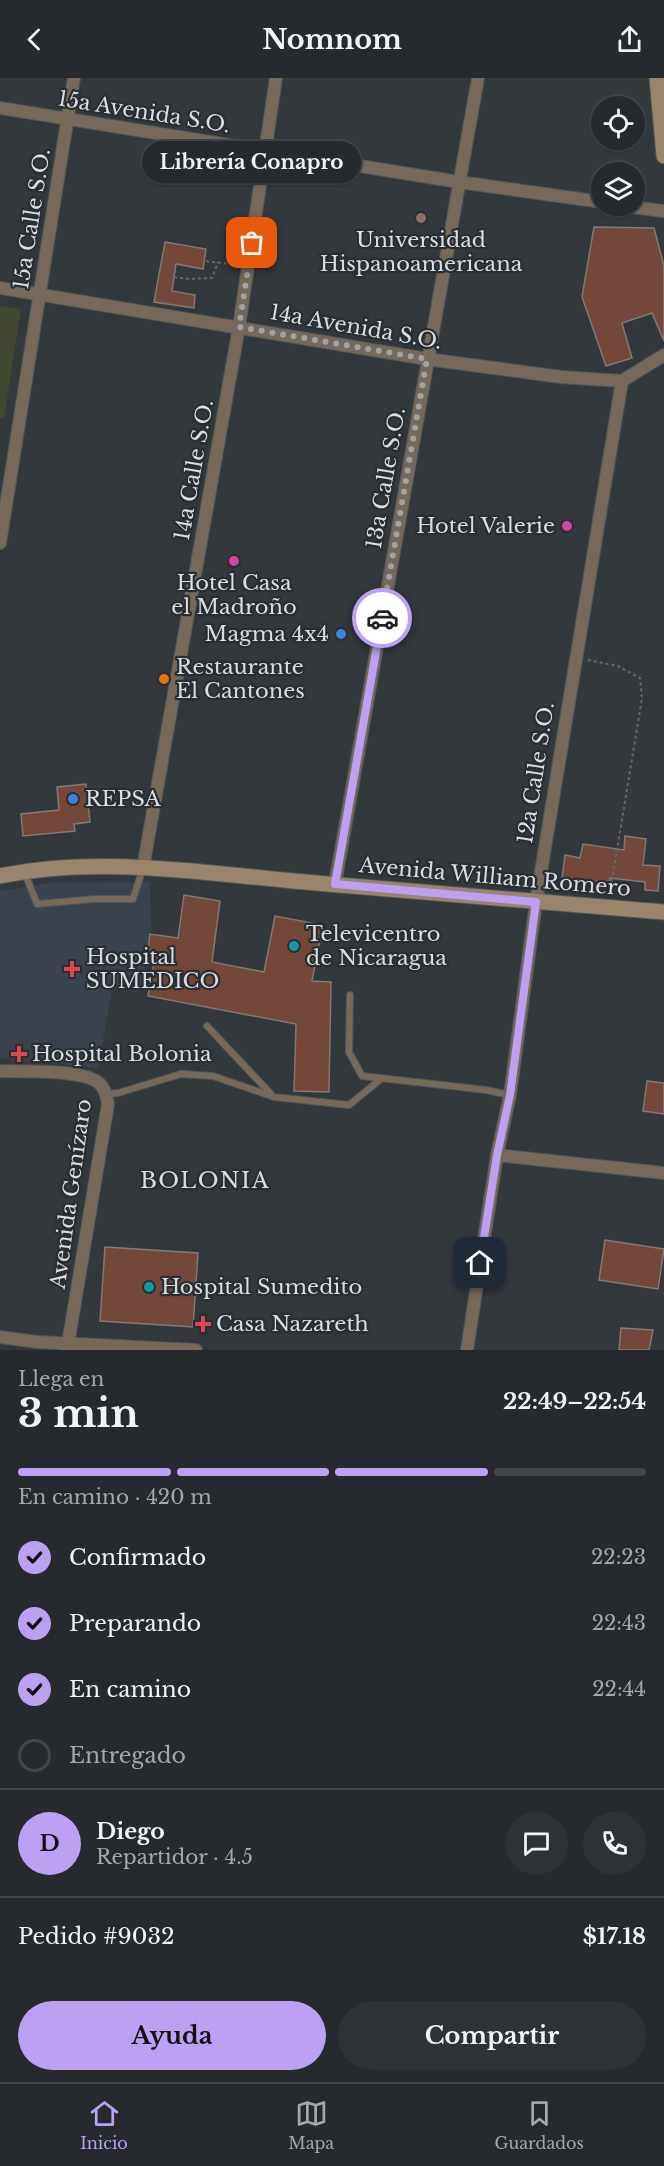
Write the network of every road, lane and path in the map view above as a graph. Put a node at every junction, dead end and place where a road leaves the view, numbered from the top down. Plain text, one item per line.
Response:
1 (74, 78) edge
2 (276, 78) edge
3 (478, 78) edge
4 (657, 78) edge
5 (0, 108) edge
6 (68, 119) junction
7 (266, 151) junction
8 (664, 156) edge
9 (459, 182) junction
10 (591, 200) edge
11 (645, 209) edge
12 (664, 211) edge
13 (206, 261) dead end
14 (218, 262) junction
15 (249, 266) junction
16 (174, 277) dead end
17 (0, 288) edge
18 (41, 294) junction
19 (239, 327) junction
20 (664, 355) edge
21 (427, 359) junction
22 (622, 381) junction
23 (0, 543) edge
24 (576, 658) junction
25 (143, 868) junction
26 (24, 871) junction
27 (0, 876) edge
28 (335, 884) junction
29 (536, 902) junction
30 (608, 908) junction
31 (664, 912) edge
32 (350, 995) dead end
33 (207, 1026) dead end
34 (0, 1071) edge
35 (381, 1078) junction
36 (106, 1094) junction
37 (510, 1095) junction
38 (274, 1097) junction
39 (497, 1155) junction
40 (664, 1173) edge
41 (0, 1337) edge
42 (67, 1346) edge
43 (196, 1350) edge
44 (467, 1350) edge

1 - 6 street, 15a Calle S.O.
2 - 7 street, 14a Calle S.O.
3 - 9 street, 13a Calle S.O.
4 - 8 main road
5 - 6 street, 15a Avenida S.O.
6 - 7 street, 15a Avenida S.O.
6 - 18 street, 15a Calle S.O.
7 - 9 street, 15a Avenida S.O.
7 - 15 street, 14a Calle S.O.
9 - 10 street, 15a Avenida S.O.
9 - 21 street, 13a Calle S.O.
11 - 12 street
13 - 14 path
14 - 15 path
14 - 16 path
15 - 19 street, 14a Calle S.O.
17 - 18 street, 14a Avenida S.O.
18 - 19 street, 14a Avenida S.O.
18 - 23 street, 15a Calle S.O.
19 - 21 street, 14a Avenida S.O.
19 - 25 street, 14a Calle S.O.
20 - 22 street
21 - 22 street, 14a Avenida S.O.
21 - 28 street, 13a Calle S.O.
22 - 24 street, 12a Calle S.O.
24 - 29 street, 12a Calle S.O.
24 - 30 path
25 - 26 main road, Avenida William Romero
25 - 26 lane
25 - 28 main road, Avenida William Romero
26 - 27 main road, Avenida William Romero
28 - 29 main road, Avenida William Romero
29 - 30 main road, Avenida William Romero
29 - 37 street, 12a Calle S.O.
30 - 31 main road, Avenida William Romero
32 - 35 lane
33 - 38 lane
34 - 36 street, Avenida Genízaro
35 - 37 lane
35 - 38 lane
36 - 38 lane
36 - 42 street, Avenida Genízaro
37 - 39 street, 12a Calle S.O.
39 - 40 street
39 - 44 street, 12a Calle S.O.
41 - 42 street
42 - 43 street

